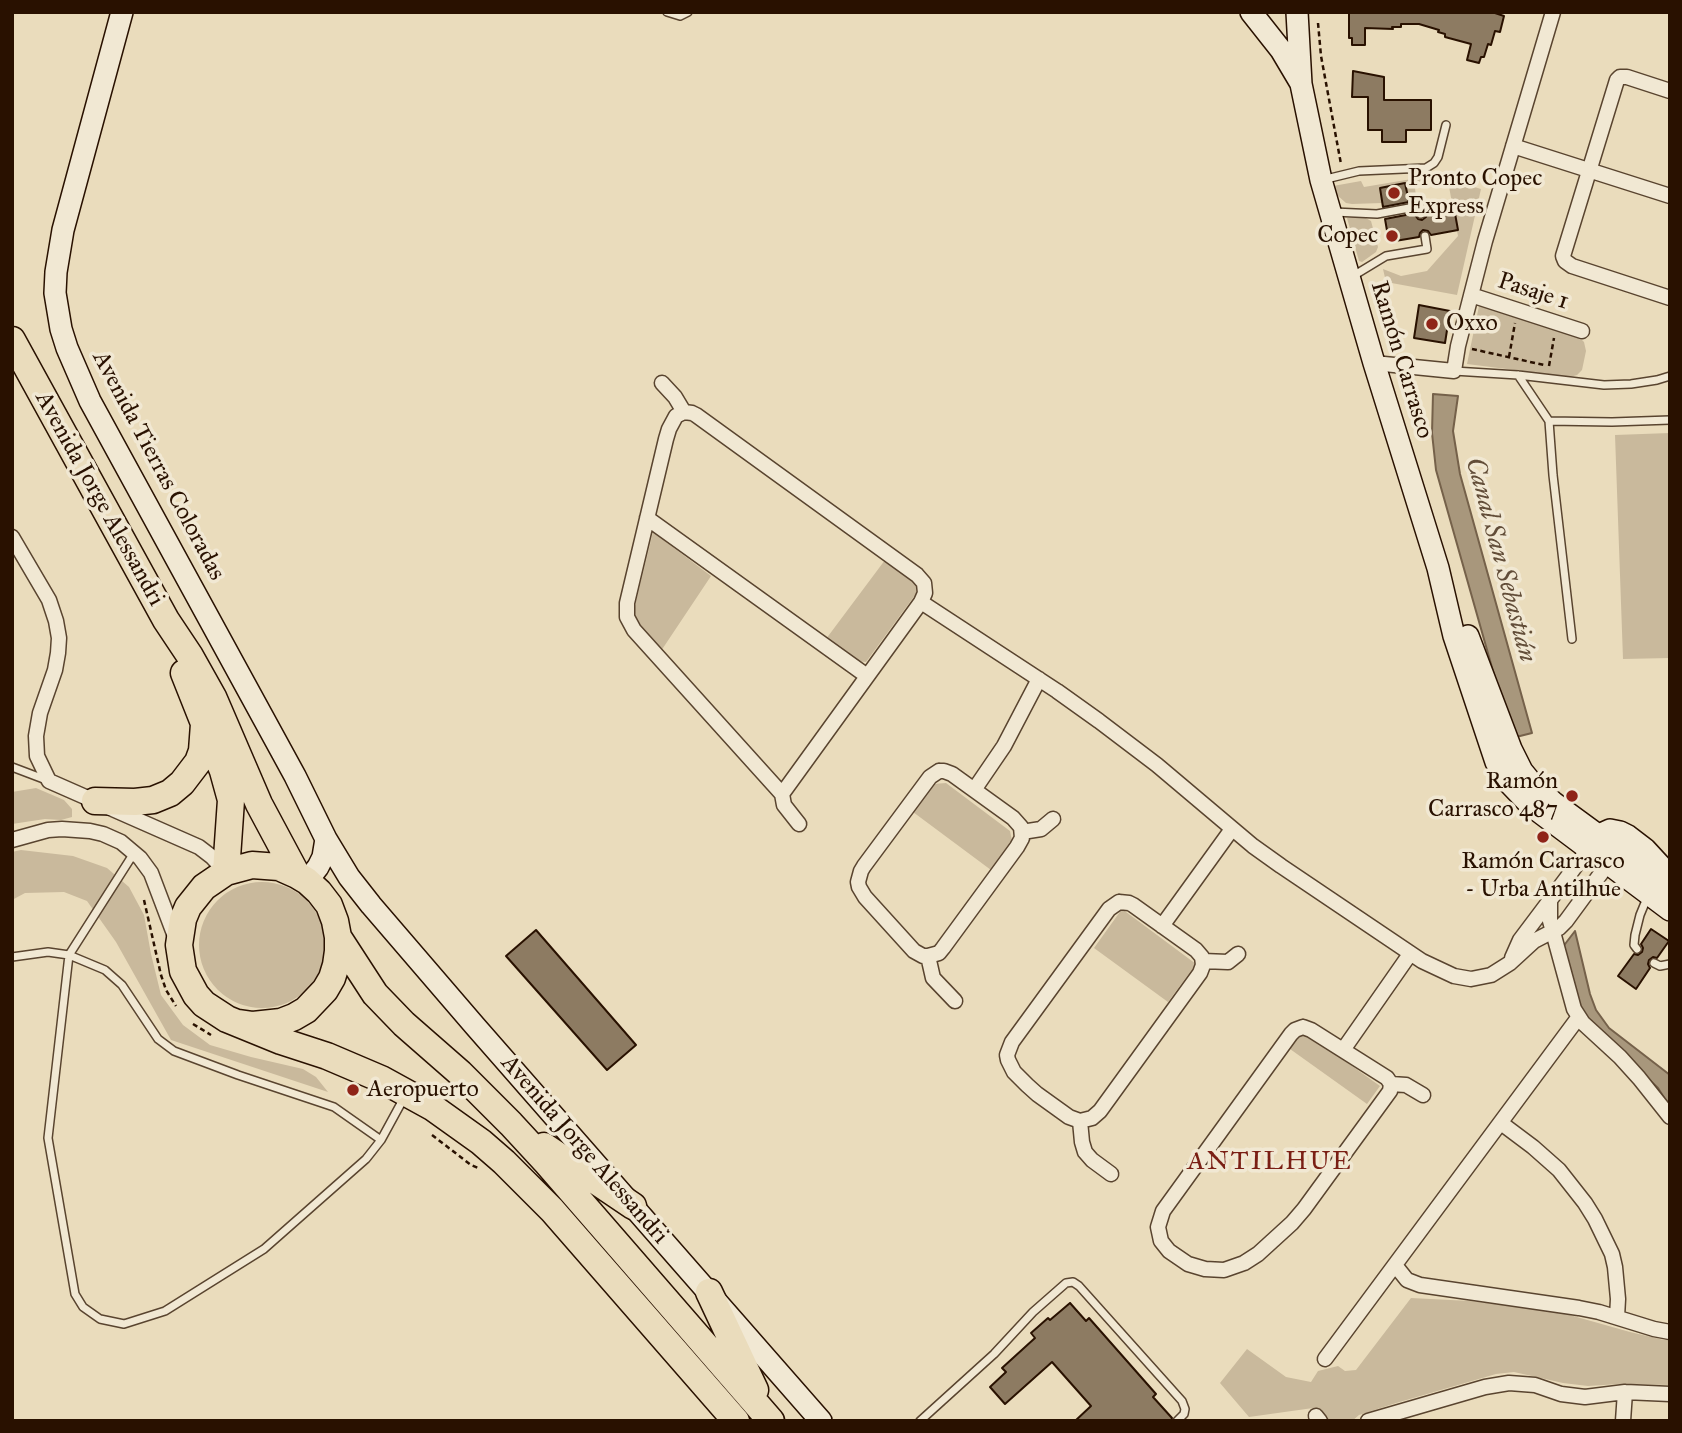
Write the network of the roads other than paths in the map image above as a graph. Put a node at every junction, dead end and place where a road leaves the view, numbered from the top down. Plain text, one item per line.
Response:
1 (122, 12) edge
2 (667, 12) edge
3 (688, 12) edge
4 (1251, 12) edge
5 (1297, 12) edge
6 (1553, 12) edge
7 (1301, 84) junction
8 (1670, 91) edge
9 (1446, 125) dead end
10 (1513, 146) junction
11 (1589, 170) junction
12 (1321, 180) junction
13 (1670, 196) edge
14 (1330, 211) junction
15 (1421, 214) dead end
16 (1425, 236) dead end
17 (1349, 278) junction
18 (1471, 295) junction
19 (1670, 298) edge
20 (1582, 331) dead end
21 (12, 341) edge
22 (1374, 363) junction
23 (1454, 371) junction
24 (1518, 375) junction
25 (1670, 376) edge
26 (662, 383) dead end
27 (684, 412) junction
28 (1670, 420) edge
29 (1549, 421) junction
30 (648, 518) junction
31 (12, 537) edge
32 (921, 602) junction
33 (166, 620) junction
34 (1572, 639) dead end
35 (867, 676) junction
36 (1039, 679) junction
37 (204, 722) junction
38 (12, 768) edge
39 (49, 781) junction
40 (974, 790) junction
41 (782, 794) junction
42 (95, 802) junction
43 (1053, 819) dead end
44 (799, 824) dead end
45 (1232, 829) junction
46 (1022, 832) junction
47 (326, 839) junction
48 (12, 840) edge
49 (1594, 842) junction
50 (135, 852) junction
51 (1613, 856) junction
52 (226, 872) junction
53 (1670, 876) edge
54 (349, 877) joint
55 (302, 878) junction
56 (1670, 888) edge
57 (1649, 894) junction
58 (1550, 899) junction
59 (1670, 910) edge
60 (1536, 919) junction
61 (1162, 926) junction
62 (1553, 932) junction
63 (338, 937) junction
64 (1524, 944) junction
65 (178, 945) junction
66 (1637, 949) dead end
67 (1238, 954) dead end
68 (1410, 954) junction
69 (69, 955) junction
70 (12, 957) edge
71 (928, 957) junction
72 (1203, 961) junction
73 (1654, 962) dead end
74 (1670, 964) edge
75 (955, 1001) dead end
76 (1578, 1018) junction
77 (239, 1023) junction
78 (1343, 1050) junction
79 (1391, 1084) junction
80 (408, 1093) junction
81 (1423, 1096) dead end
82 (1670, 1116) edge
83 (1080, 1121) junction
84 (1501, 1123) junction
85 (511, 1124) junction
86 (381, 1140) junction
87 (1111, 1174) dead end
88 (633, 1206) junction
89 (1395, 1265) junction
90 (709, 1292) junction
91 (1617, 1317) junction
92 (1670, 1332) edge
93 (1325, 1359) dead end
94 (1625, 1392) junction
95 (1670, 1394) edge
96 (769, 1419) edge
97 (736, 1421) edge
98 (821, 1421) edge
99 (920, 1421) edge
100 (1177, 1421) edge
101 (1368, 1421) edge
102 (1623, 1421) edge

1 - 47 street, Avenida Tierras Coloradas
2 - 3 lane
4 - 7 street, Ramón Carrasco
5 - 7 street, Ramón Carrasco
6 - 10 street
7 - 12 street, Ramón Carrasco
8 - 11 street
9 - 12 lane
10 - 11 street
10 - 18 street
11 - 13 street
11 - 19 street
12 - 14 street, Ramón Carrasco
14 - 15 lane
14 - 17 street, Ramón Carrasco
16 - 17 lane
17 - 22 street, Ramón Carrasco
18 - 20 street, Pasaje 1
18 - 23 street
21 - 33 highway, Avenida Jorge Alessandri
22 - 23 street
22 - 49 street, Ramón Carrasco
23 - 24 lane
24 - 25 lane
24 - 29 lane
26 - 27 street
27 - 30 street
27 - 32 street
28 - 29 lane
29 - 34 lane
30 - 35 street
30 - 41 street
31 - 39 street
32 - 35 street
32 - 36 street
33 - 37 highway, Avenida Jorge Alessandri
33 - 55 highway, Avenida Jorge Alessandri
35 - 41 street
36 - 40 street
36 - 45 street
37 - 42 highway
37 - 52 highway, Avenida Jorge Alessandri
38 - 39 lane
39 - 42 street
40 - 46 street
40 - 71 street
41 - 44 street
42 - 52 street
43 - 46 street
45 - 61 street
45 - 68 street
46 - 71 street
47 - 54 street, Avenida Tierras Coloradas
47 - 55 street
48 - 50 street
49 - 51 street, Ramón Carrasco
49 - 53 street
49 - 58 street
50 - 65 street
50 - 69 lane
51 - 56 street, Ramón Carrasco
51 - 57 street, Ramón Carrasco
51 - 62 street
52 - 55 highway, Avenida Jorge Alessandri
52 - 65 highway, Avenida Jorge Alessandri
54 - 88 street, Avenida Jorge Alessandri
55 - 63 highway, Avenida Jorge Alessandri
57 - 59 street, Ramón Carrasco
57 - 66 lane
58 - 60 street
58 - 62 street
60 - 62 street
60 - 64 street
61 - 72 street
61 - 83 street
62 - 64 street
62 - 76 street
63 - 77 highway, Avenida Jorge Alessandri
63 - 85 highway, Avenida Jorge Alessandri
64 - 68 street
65 - 77 highway, Avenida Jorge Alessandri
67 - 72 street
68 - 78 street
69 - 70 lane
69 - 86 lane
69 - 86 lane
71 - 75 street
72 - 83 street
73 - 74 lane
76 - 82 street
76 - 84 street
77 - 80 highway, Avenida Jorge Alessandri
78 - 79 street
78 - 79 street
79 - 81 street
80 - 86 lane
80 - 97 highway, Avenida Jorge Alessandri
83 - 87 street
84 - 89 street
84 - 91 street
85 - 88 highway
85 - 96 highway, Avenida Jorge Alessandri
88 - 90 street, Avenida Jorge Alessandri
89 - 91 street
89 - 93 street
90 - 96 highway
90 - 98 street, Avenida Jorge Alessandri
91 - 92 street
94 - 95 street
94 - 101 street
94 - 102 street
99 - 100 lane

